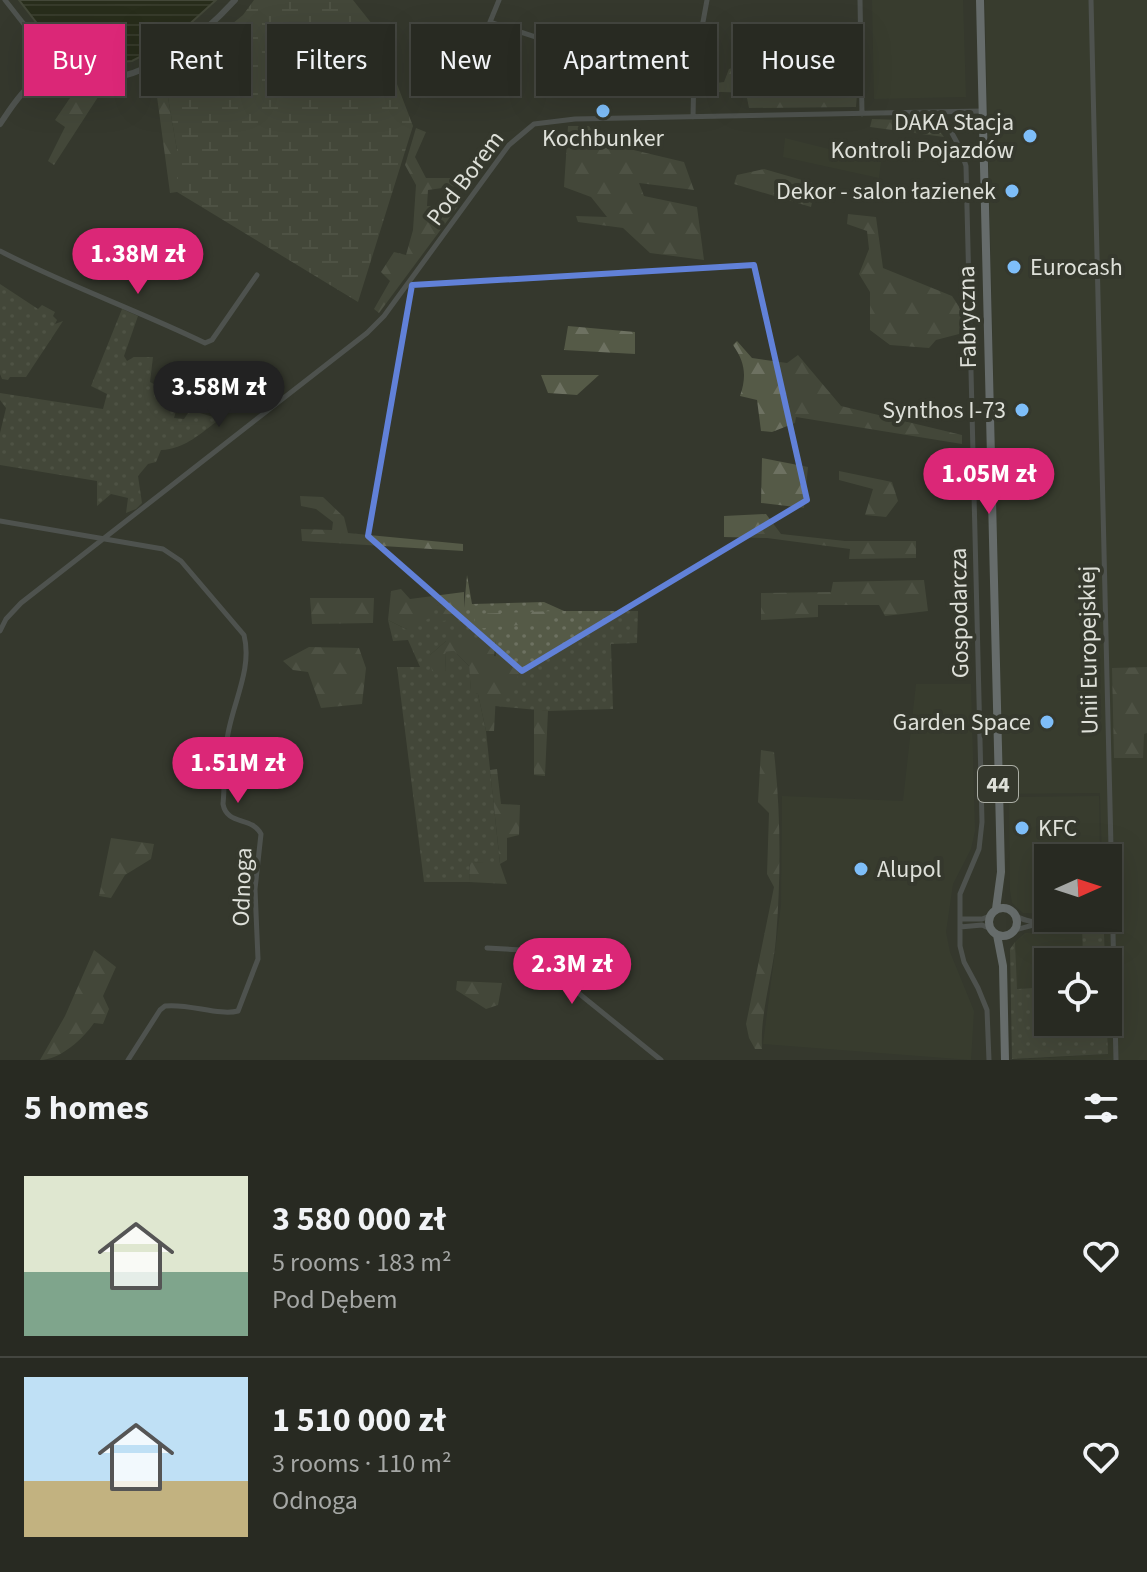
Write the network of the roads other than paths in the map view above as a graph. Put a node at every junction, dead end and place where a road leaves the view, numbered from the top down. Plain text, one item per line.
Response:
1 (5, 0) edge
2 (235, 0) edge
3 (499, 0) edge
4 (707, 0) edge
5 (860, 0) edge
6 (980, 0) edge
7 (1091, 0) edge
8 (24, 24) edge
9 (703, 24) edge
10 (536, 37) edge
11 (125, 74) edge
12 (24, 91) edge
13 (693, 96) edge
14 (983, 111) junction
15 (941, 113) junction
16 (862, 114) junction
17 (693, 117) junction
18 (0, 124) edge
19 (0, 251) edge
20 (257, 275) dead end
21 (0, 521) edge
22 (104, 539) junction
23 (0, 631) edge
24 (1111, 844) edge
25 (1001, 872) junction
26 (1008, 908) junction
27 (993, 913) junction
28 (1016, 916) junction
29 (960, 919) junction
30 (1034, 921) edge
31 (1034, 925) edge
32 (960, 927) junction
33 (1113, 932) edge
34 (1003, 933) junction
35 (487, 948) dead end
36 (128, 1060) edge
37 (661, 1060) edge
38 (989, 1060) edge
39 (1005, 1060) edge
40 (1116, 1060) edge

1 - 8 street
2 - 11 street
3 - 10 street
4 - 9 street
5 - 16 street
6 - 14 main road, Fabryczna / 44
7 - 24 street, Unii Europejskiej
12 - 18 street
13 - 17 street
14 - 15 street, Pod Borem
14 - 25 main road, Fabryczna / 44
15 - 16 street, Pod Borem
15 - 29 street, Gospodarcza
16 - 17 street, Pod Borem
17 - 22 street, Pod Borem
19 - 20 street
21 - 22 street
22 - 23 street, Pod Borem
22 - 36 street, Odnoga
25 - 26 main road, Fabryczna / 44
25 - 27 main road, Fabryczna / 44
26 - 27 main road
26 - 28 main road
27 - 29 street
27 - 34 main road, 44
28 - 30 street
28 - 34 main road, 44
29 - 32 street, Gospodarcza
31 - 34 street
32 - 34 street
32 - 38 street, Gospodarcza
33 - 40 street, Unii Europejskiej
34 - 39 main road, 44
35 - 37 street

